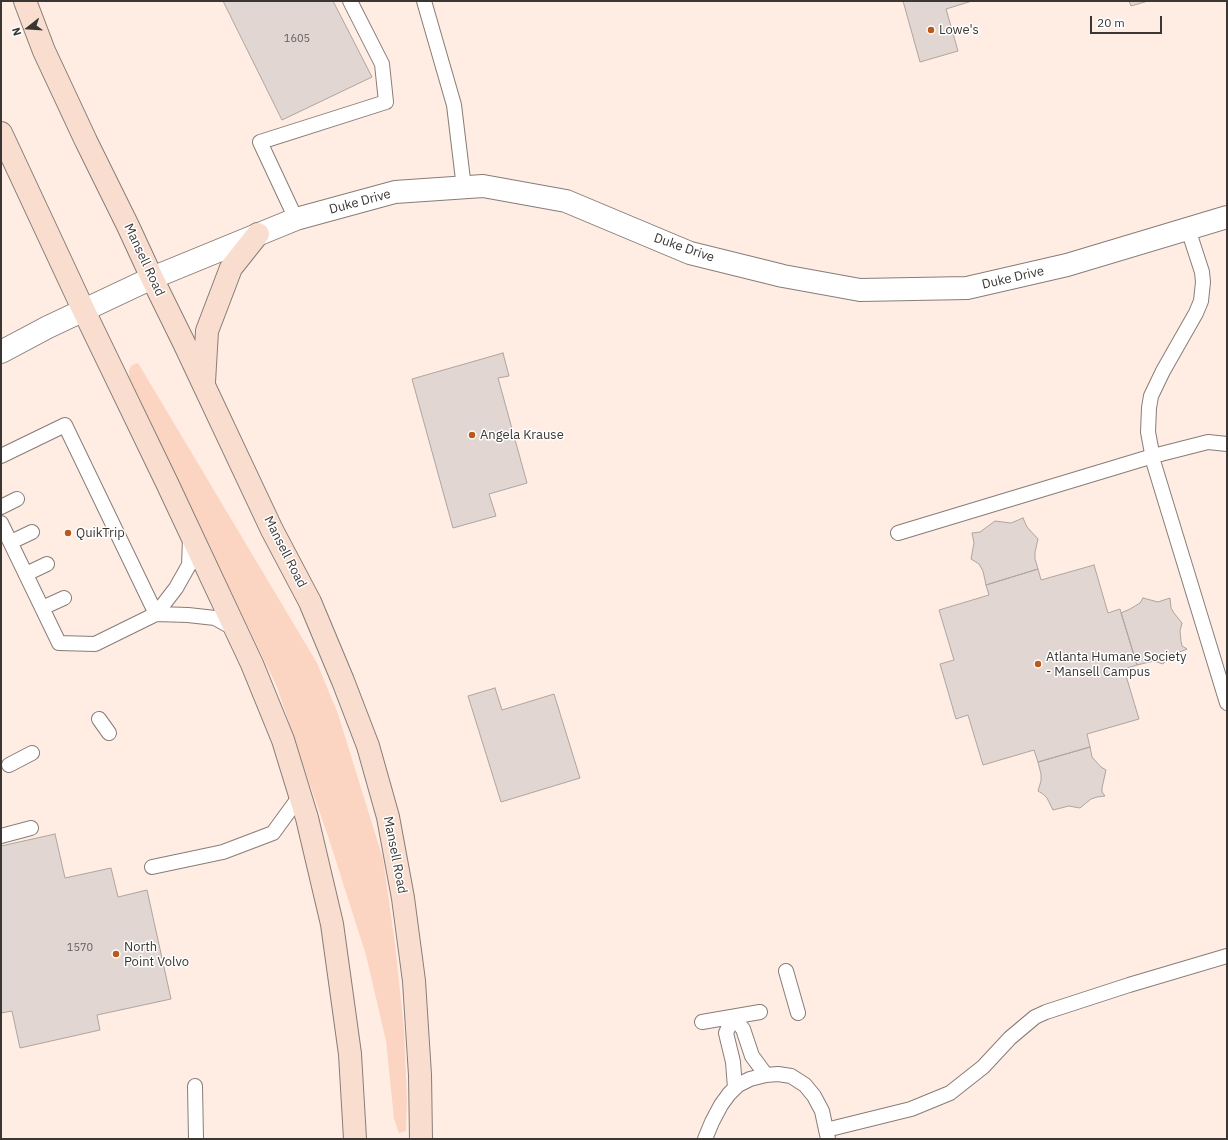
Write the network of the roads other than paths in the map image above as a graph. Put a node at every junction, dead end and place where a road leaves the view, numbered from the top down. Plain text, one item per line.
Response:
1 (350, 1) edge
2 (424, 1) edge
3 (30, 4) edge
4 (1, 133) edge
5 (464, 188) junction
6 (1227, 217) edge
7 (296, 219) junction
8 (1188, 229) junction
9 (258, 234) junction
10 (152, 278) junction
11 (84, 311) junction
12 (1, 352) edge
13 (204, 385) junction
14 (1227, 444) edge
15 (1, 456) edge
16 (1153, 456) junction
17 (16, 499) dead end
18 (1, 507) edge
19 (1, 523) edge
20 (32, 532) dead end
21 (191, 533) junction
22 (898, 533) dead end
23 (10, 542) junction
24 (48, 564) dead end
25 (26, 574) junction
26 (64, 598) dead end
27 (42, 608) junction
28 (156, 614) junction
29 (236, 630) junction
30 (1227, 703) edge
31 (99, 719) dead end
32 (109, 733) dead end
33 (32, 753) dead end
34 (9, 765) dead end
35 (300, 796) junction
36 (31, 828) dead end
37 (1, 836) edge
38 (152, 867) dead end
39 (1227, 956) edge
40 (786, 971) dead end
41 (760, 1012) dead end
42 (798, 1013) dead end
43 (733, 1018) junction
44 (702, 1022) dead end
45 (766, 1075) junction
46 (195, 1086) dead end
47 (735, 1088) junction
48 (827, 1135) edge
49 (196, 1139) edge
50 (355, 1139) edge
51 (421, 1139) edge
52 (705, 1139) edge

1 - 7 lane
2 - 5 lane
3 - 10 main road, Mansell Road
4 - 11 main road
5 - 7 street, Duke Drive
5 - 8 street, Duke Drive
6 - 8 street, Duke Drive
7 - 9 street, Duke Drive
8 - 16 lane
9 - 10 street, Duke Drive
9 - 13 main road
10 - 11 street, Duke Drive
10 - 13 main road, Mansell Road
11 - 12 street, Duke Drive
11 - 21 main road
13 - 51 main road, Mansell Road
14 - 16 lane
15 - 28 lane
16 - 22 lane
16 - 30 lane
17 - 18 lane
19 - 23 lane
20 - 23 lane
21 - 28 lane
21 - 29 main road
23 - 25 lane
24 - 25 lane
25 - 27 lane
26 - 27 lane
27 - 28 lane
28 - 29 lane
29 - 35 main road
31 - 32 lane
33 - 34 lane
35 - 38 lane
35 - 50 main road
36 - 37 lane
39 - 48 lane
40 - 42 lane
41 - 43 lane
43 - 44 lane
43 - 45 lane
43 - 47 lane
45 - 47 lane
45 - 48 lane
46 - 49 lane
47 - 52 lane

